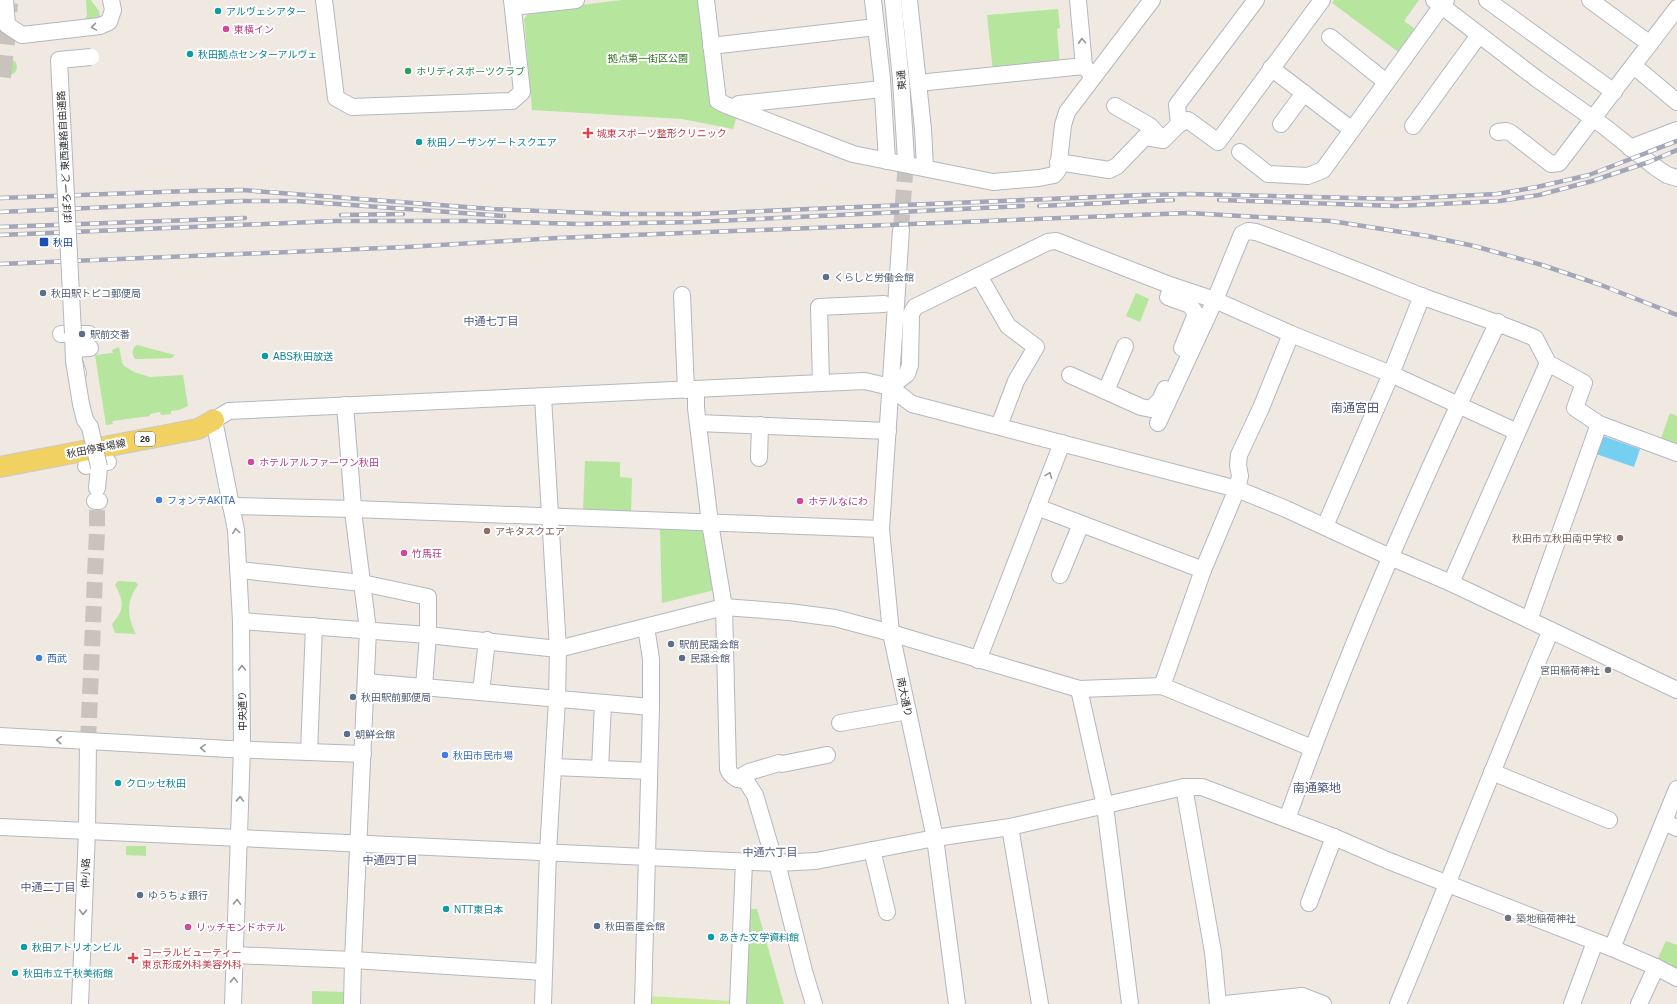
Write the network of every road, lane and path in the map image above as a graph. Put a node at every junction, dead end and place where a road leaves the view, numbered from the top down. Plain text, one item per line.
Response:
1 (5, 0) edge
2 (111, 0) edge
3 (324, 0) edge
4 (576, 0) edge
5 (706, 0) edge
6 (873, 0) edge
7 (893, 0) edge
8 (909, 0) edge
9 (1078, 0) edge
10 (1152, 0) edge
11 (1256, 0) edge
12 (1322, 0) edge
13 (1487, 0) edge
14 (1590, 0) edge
15 (1440, 2) edge
16 (513, 4) edge
17 (1674, 19) edge
18 (876, 27) junction
19 (1479, 35) junction
20 (1330, 37) dead end
21 (1650, 44) junction
22 (711, 46) junction
23 (91, 57) dead end
24 (1634, 66) junction
25 (1271, 68) junction
26 (1088, 71) junction
27 (918, 82) junction
28 (1386, 82) junction
29 (882, 89) junction
30 (1614, 92) junction
31 (1304, 93) junction
32 (1677, 102) edge
33 (1115, 106) dead end
34 (737, 109) junction
35 (1593, 119) junction
36 (1179, 124) junction
37 (1281, 124) dead end
38 (1413, 126) dead end
39 (1352, 130) junction
40 (1677, 130) edge
41 (1498, 132) dead end
42 (1164, 140) junction
43 (1630, 148) junction
44 (1240, 152) dead end
45 (906, 160) tunnel mouth
46 (887, 161) junction
47 (1058, 162) junction
48 (925, 168) junction
49 (1677, 178) edge
50 (901, 230) tunnel mouth
51 (979, 276) junction
52 (1173, 286) junction
53 (682, 295) dead end
54 (1422, 296) junction
55 (1215, 300) junction
56 (884, 304) dead end
57 (1498, 322) junction
58 (1291, 334) junction
59 (89, 341) dead end
60 (69, 342) junction
61 (1125, 346) dead end
62 (1548, 363) junction
63 (1391, 374) junction
64 (1070, 375) dead end
65 (821, 383) junction
66 (890, 387) junction
67 (691, 390) junction
68 (1106, 391) junction
69 (543, 397) junction
70 (345, 405) junction
71 (1458, 405) junction
72 (214, 420) junction
73 (698, 423) junction
74 (1158, 423) dead end
75 (1599, 424) junction
76 (760, 425) junction
77 (1000, 426) junction
78 (888, 431) junction
79 (1517, 432) junction
80 (1062, 443) junction
81 (1677, 453) edge
82 (759, 458) dead end
83 (0, 467) edge
84 (1237, 489) junction
85 (97, 493) tunnel mouth
86 (232, 506) junction
87 (1037, 507) junction
88 (354, 508) junction
89 (549, 517) junction
90 (710, 523) junction
91 (1081, 524) junction
92 (1325, 526) junction
93 (881, 529) junction
94 (1390, 557) junction
95 (239, 570) junction
96 (1203, 570) junction
97 (1060, 575) dead end
98 (362, 582) junction
99 (1451, 583) junction
100 (724, 607) junction
101 (1529, 620) junction
102 (241, 621) junction
103 (314, 626) junction
104 (646, 627) junction
105 (368, 630) junction
106 (1551, 630) junction
107 (891, 633) junction
108 (428, 635) junction
109 (487, 640) junction
110 (558, 649) junction
111 (978, 660) junction
112 (366, 682) junction
113 (1162, 686) junction
114 (424, 687) junction
115 (1078, 689) junction
116 (1677, 690) edge
117 (481, 692) junction
118 (557, 700) junction
119 (603, 703) junction
120 (651, 707) junction
121 (908, 712) junction
122 (840, 723) dead end
123 (0, 736) edge
124 (88, 742) junction
125 (1312, 748) junction
126 (242, 749) junction
127 (309, 752) junction
128 (363, 754) junction
129 (827, 755) dead end
130 (553, 767) junction
131 (600, 769) junction
132 (649, 771) junction
133 (1492, 772) junction
134 (737, 779) junction
135 (1184, 788) junction
136 (1677, 789) edge
137 (1105, 806) junction
138 (1287, 819) junction
139 (1609, 820) dead end
140 (1670, 825) edge
141 (0, 827) edge
142 (1010, 827) junction
143 (87, 831) junction
144 (1334, 837) junction
145 (239, 838) junction
146 (935, 838) junction
147 (359, 844) junction
148 (872, 850) junction
149 (548, 852) junction
150 (646, 856) junction
151 (744, 862) junction
152 (777, 863) junction
153 (1449, 884) junction
154 (1309, 903) dead end
155 (887, 912) dead end
156 (1595, 942) junction
157 (1612, 948) junction
158 (235, 955) junction
159 (353, 960) junction
160 (1656, 967) junction
161 (544, 972) junction
162 (1677, 978) edge
163 (80, 1004) edge
164 (233, 1004) edge
165 (352, 1004) edge
166 (543, 1004) edge
167 (643, 1004) edge
168 (738, 1004) edge
169 (814, 1004) edge
170 (957, 1004) edge
171 (1040, 1004) edge
172 (1130, 1004) edge
173 (1218, 1004) edge
174 (1225, 1004) edge
175 (1323, 1004) edge
176 (1398, 1004) edge
177 (1572, 1004) edge
178 (1639, 1004) edge

2 -> 1 street
3 - 16 street
4 - 16 street
5 - 22 street
6 - 18 street
7 - 45 street, 東通
8 - 27 street
26 -> 9 street
10 - 26 street
11 - 36 street
12 - 25 street
13 - 30 street
14 - 21 street
15 - 19 street
15 - 28 street
17 - 21 street
18 - 22 street
18 - 29 street
19 - 35 street
19 - 38 street
20 - 28 street
21 - 24 street
22 - 34 street
23 - 60 street, ぽぽろーど 東西連絡自由通路, bridge
24 - 30 street
24 - 32 street
25 - 31 street
25 - 36 street
26 - 27 street
26 - 47 street
27 - 48 street
28 - 39 street
29 - 34 street
29 - 46 street
30 - 35 street
31 - 37 street
31 - 39 street
33 - 42 street
34 - 46 street
35 - 41 street
35 - 43 street
36 - 42 street
39 - 44 street
40 - 43 street
42 - 47 street
43 - 49 street
46 - 48 street
47 - 48 street
50 - 66 street
51 - 52 street
51 - 66 street
51 - 77 street
52 - 55 street
52 - 68 street
53 - 67 street
54 - 55 street
54 - 57 street
54 - 63 street
55 - 58 street
55 - 74 street
56 - 65 street
57 - 62 street
57 - 71 street
58 - 63 street
58 - 84 street
59 - 60 street
60 - 85 street, bridge
61 - 68 street
62 - 75 street
62 - 79 street
63 - 71 street
63 - 92 street
64 - 68 street
65 - 66 street
65 - 67 street
66 - 77 street
66 - 78 street, 南大通り
67 - 69 street
67 - 73 street
69 - 70 street
69 - 89 street
70 - 72 street
70 - 88 street
71 - 79 street
71 - 94 street
72 - 83 main road, 秋田停車場線 / 26
72 - 86 street, 中央通り
73 - 76 street
73 - 90 street
75 - 81 street
75 - 101 street
76 - 78 street
76 - 82 street
77 - 80 street
78 - 93 street, 南大通り
79 - 99 street
80 - 84 street
87 -> 80 street
84 - 92 street
84 - 96 street
86 - 88 street
95 -> 86 street, 中央通り
87 - 91 street
87 - 111 street
88 - 89 street
88 - 98 street
89 - 90 street
89 - 110 street
90 - 93 street
90 - 100 street
91 - 96 street
91 - 97 street
92 - 94 street
93 - 107 street, 南大通り
94 - 99 street
94 - 125 street
95 - 98 street
95 - 102 street, 中央通り
96 - 113 street
98 - 105 street
98 - 108 street
99 - 101 street
100 - 104 street
100 - 107 street
100 - 134 street
101 - 106 street
102 - 103 street
126 -> 102 street, 中央通り
103 - 105 street
103 - 127 street
104 - 110 street
104 - 120 street
105 - 108 street
105 - 112 street
106 - 116 street
106 - 133 street
107 - 111 street
107 - 121 street, 南大通り
108 - 109 street
108 - 114 street
109 - 110 street
109 - 117 street
110 - 118 street
111 - 115 street
112 - 114 street
112 - 128 street
113 - 115 street
113 - 125 street
114 - 117 street
115 - 137 street
117 - 118 street
118 - 119 street
118 - 130 street
119 - 120 street
119 - 131 street
120 - 132 street
121 - 122 street
121 - 146 street, 南大通り
124 -> 123 street
126 -> 124 street
124 - 143 street, 仲小路
125 - 138 street
126 - 127 street
145 -> 126 street, 中央通り
127 - 128 street
128 - 147 street
129 - 134 street
130 - 131 street
130 - 149 street
131 - 132 street
132 - 150 street
133 - 139 street
133 - 153 street
134 - 152 street
135 - 137 street
135 - 138 street
135 - 173 street
136 - 140 street
137 - 142 street
137 - 172 street
138 - 144 street
140 - 157 street
141 - 143 street
142 - 146 street
142 - 171 street
143 - 145 street
143 -> 163 street, 仲小路
144 - 153 street
144 - 154 street
145 - 147 street
158 -> 145 street, 中央通り
146 - 148 street
146 - 170 street, 南大通り
147 - 149 street
147 - 159 street
148 - 152 street
148 - 155 street
149 - 150 street
149 - 161 street
150 - 151 street
150 - 167 street
151 - 152 street
151 - 168 street
152 - 169 street
153 - 156 street
153 - 176 street
156 - 157 street
156 - 177 street
157 - 160 street
158 - 159 street
164 -> 158 street, 中央通り
159 - 161 street
159 - 165 street
160 - 162 street
160 - 178 street
161 - 166 street
174 - 175 street

